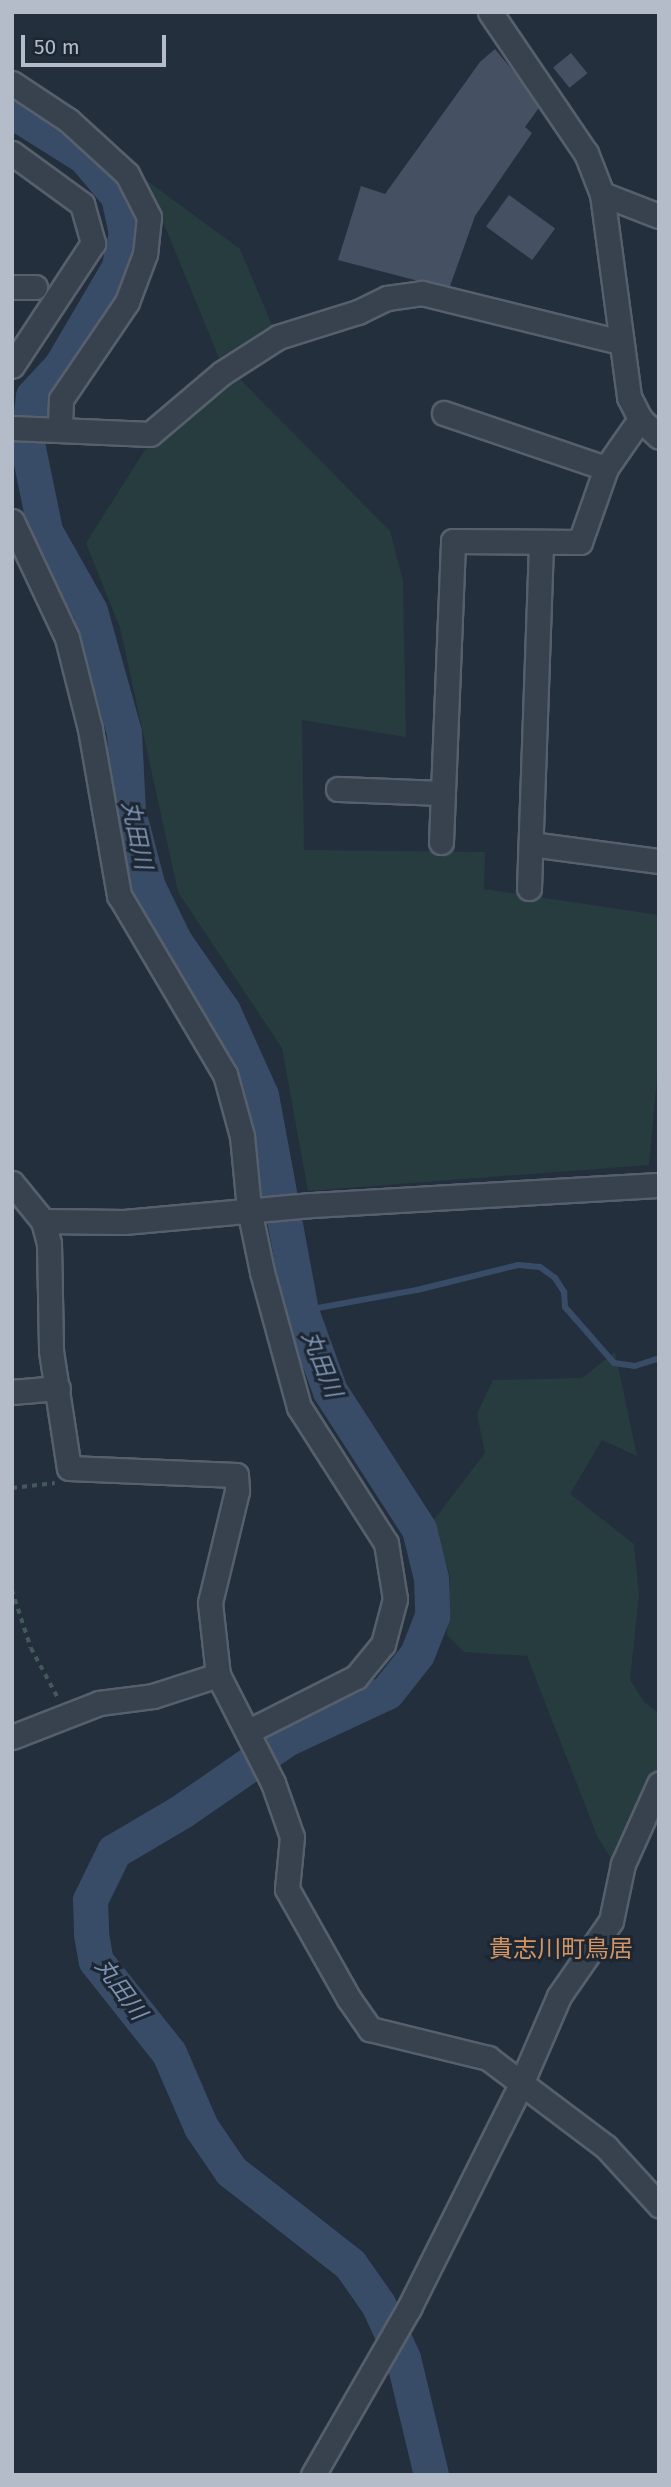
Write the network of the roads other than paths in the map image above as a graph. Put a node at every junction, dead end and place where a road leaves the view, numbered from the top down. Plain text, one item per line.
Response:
1 (490, 12) edge
2 (12, 83) edge
3 (12, 153) edge
4 (602, 194) junction
5 (659, 216) edge
6 (620, 342) junction
7 (12, 366) edge
8 (444, 414) dead end
9 (640, 419) junction
10 (12, 428) edge
11 (60, 428) junction
12 (659, 437) edge
13 (606, 468) junction
14 (12, 521) edge
15 (541, 542) junction
16 (338, 789) dead end
17 (443, 793) junction
18 (441, 842) dead end
19 (531, 844) junction
20 (659, 861) edge
21 (529, 888) dead end
22 (12, 1183) edge
23 (659, 1185) edge
24 (249, 1209) junction
25 (43, 1220) junction
26 (58, 1388) junction
27 (12, 1392) edge
28 (218, 1675) junction
29 (249, 1731) junction
30 (12, 1737) edge
31 (659, 1784) edge
32 (651, 1823) edge
33 (521, 2084) junction
34 (659, 2205) edge
35 (313, 2475) edge

1 - 4 street
2 - 11 street
3 - 7 street
4 - 5 street
4 - 6 street
6 - 9 street
6 - 11 street
8 - 13 street
9 - 12 street
9 - 13 street
10 - 11 street
13 - 15 street
14 - 24 street
15 - 17 street
15 - 19 street
16 - 17 street
17 - 18 street
19 - 20 street
19 - 21 street
22 - 25 street
23 - 24 street
24 - 25 street
24 - 29 street
25 - 26 street
26 - 27 street
26 - 28 street
28 - 29 street
28 - 30 street
29 - 33 street
31 - 32 street
32 - 33 street
33 - 34 street
33 - 35 street

